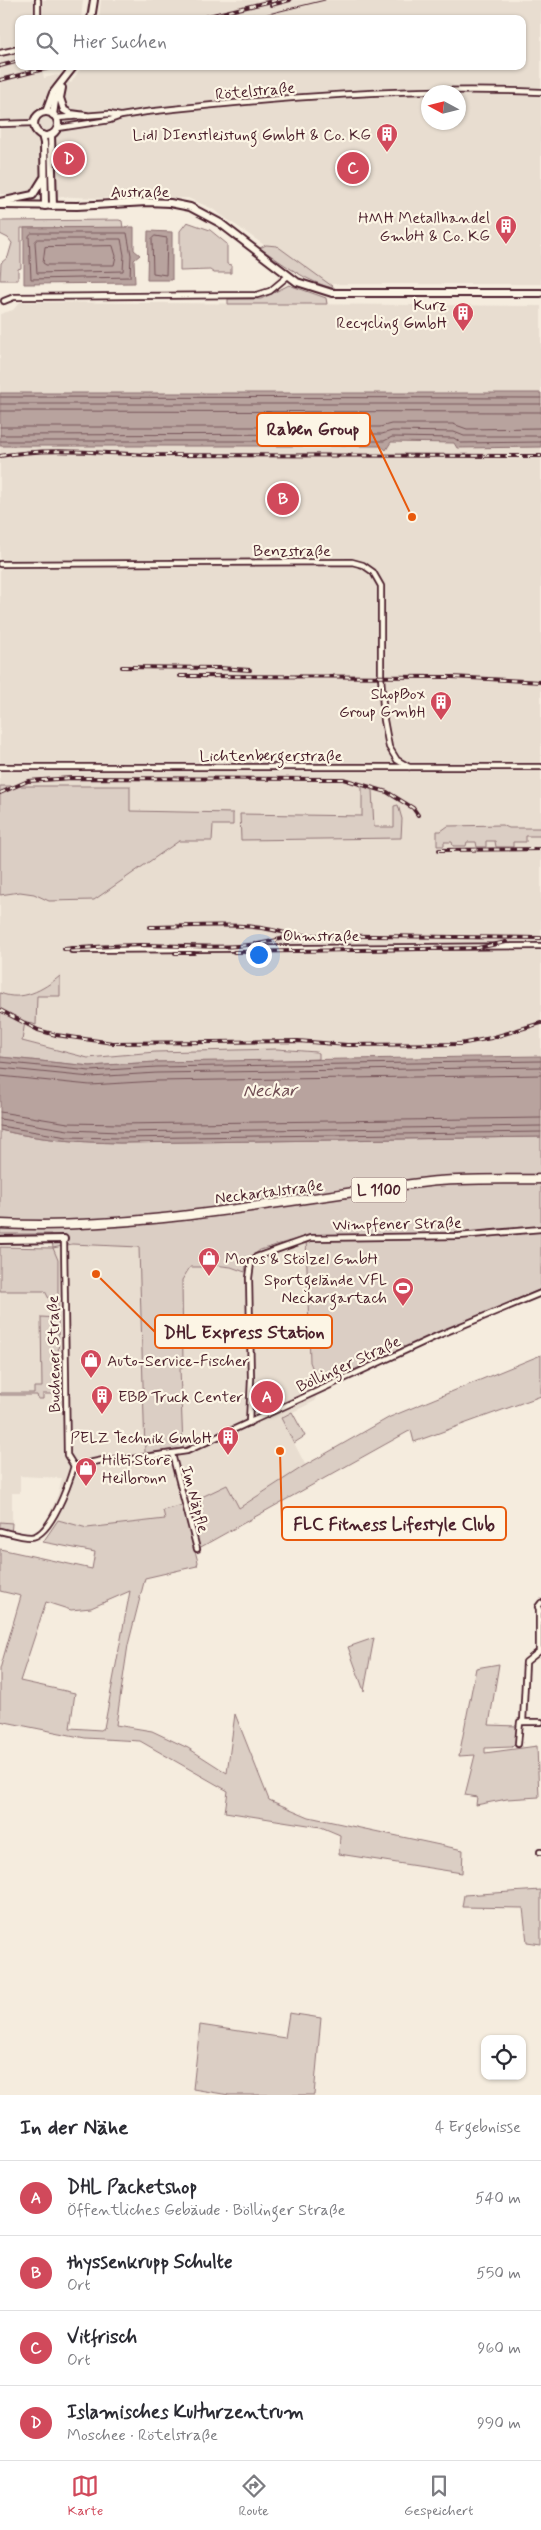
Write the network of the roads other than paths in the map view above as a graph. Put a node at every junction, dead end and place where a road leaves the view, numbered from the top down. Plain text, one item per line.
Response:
1 (38, 0) edge
2 (94, 0) edge
3 (38, 15) edge
4 (92, 15) edge
5 (15, 50) edge
6 (0, 54) edge
7 (72, 70) edge
8 (63, 85) junction
9 (541, 92) edge
10 (46, 112) junction
11 (86, 116) junction
12 (121, 116) junction
13 (55, 117) junction
14 (35, 123) junction
15 (0, 124) edge
16 (58, 128) junction
17 (42, 135) junction
18 (51, 135) junction
19 (45, 175) junction
20 (0, 204) edge
21 (45, 206) junction
22 (53, 206) junction
23 (288, 276) junction
24 (541, 292) edge
25 (4, 301) dead end
26 (0, 564) edge
27 (0, 767) edge
28 (541, 767) edge
29 (409, 768) junction
30 (541, 946) edge
31 (72, 950) dead end
32 (541, 1179) edge
33 (0, 1224) edge
34 (541, 1229) edge
35 (64, 1239) joint
36 (0, 1240) edge
37 (541, 1293) edge
38 (249, 1423) junction
39 (172, 1454) junction
40 (74, 1466) junction
41 (0, 1531) edge
42 (197, 1549) dead end
43 (541, 1603) edge
44 (540, 1611) edge
45 (540, 1650) edge
46 (523, 1722) junction
47 (541, 1722) edge
48 (518, 1744) dead end

1 - 3 street
2 - 4 main road
5 - 6 street
7 - 8 main road
8 - 10 main road
8 - 11 main road
8 - 13 main road
9 - 12 street, Rötelstraße
10 - 13 main road
10 - 14 main road
11 - 12 street, Rötelstraße
11 - 13 street, Rötelstraße
12 - 16 street, Rötelstraße
13 - 16 main road
14 - 15 street
14 - 17 main road
16 - 18 main road
17 - 18 main road
17 - 19 main road
18 - 22 main road
19 - 20 main road
19 - 21 main road
20 - 21 main road, Austraße
21 - 22 main road, Austraße
22 - 23 main road, Austraße
23 - 24 main road, Austraße
23 - 25 street
26 - 29 street, Benzstraße
27 - 29 street, Lichtenbergerstraße
28 - 29 street, Lichtenbergerstraße
30 - 31 street, Ohmstraße
32 - 33 main road, Neckartalstraße / L 1100
34 - 38 street, Wimpfener Straße
35 - 36 main road
35 - 40 street, Buchener Straße
37 - 38 street, Böllinger Straße
38 - 39 street, Böllinger Straße
39 - 40 street, Böllinger Straße
39 - 42 street, Im Näpfle
40 - 41 street
43 - 44 street
44 - 45 street
45 - 46 street
46 - 47 street
46 - 48 street

